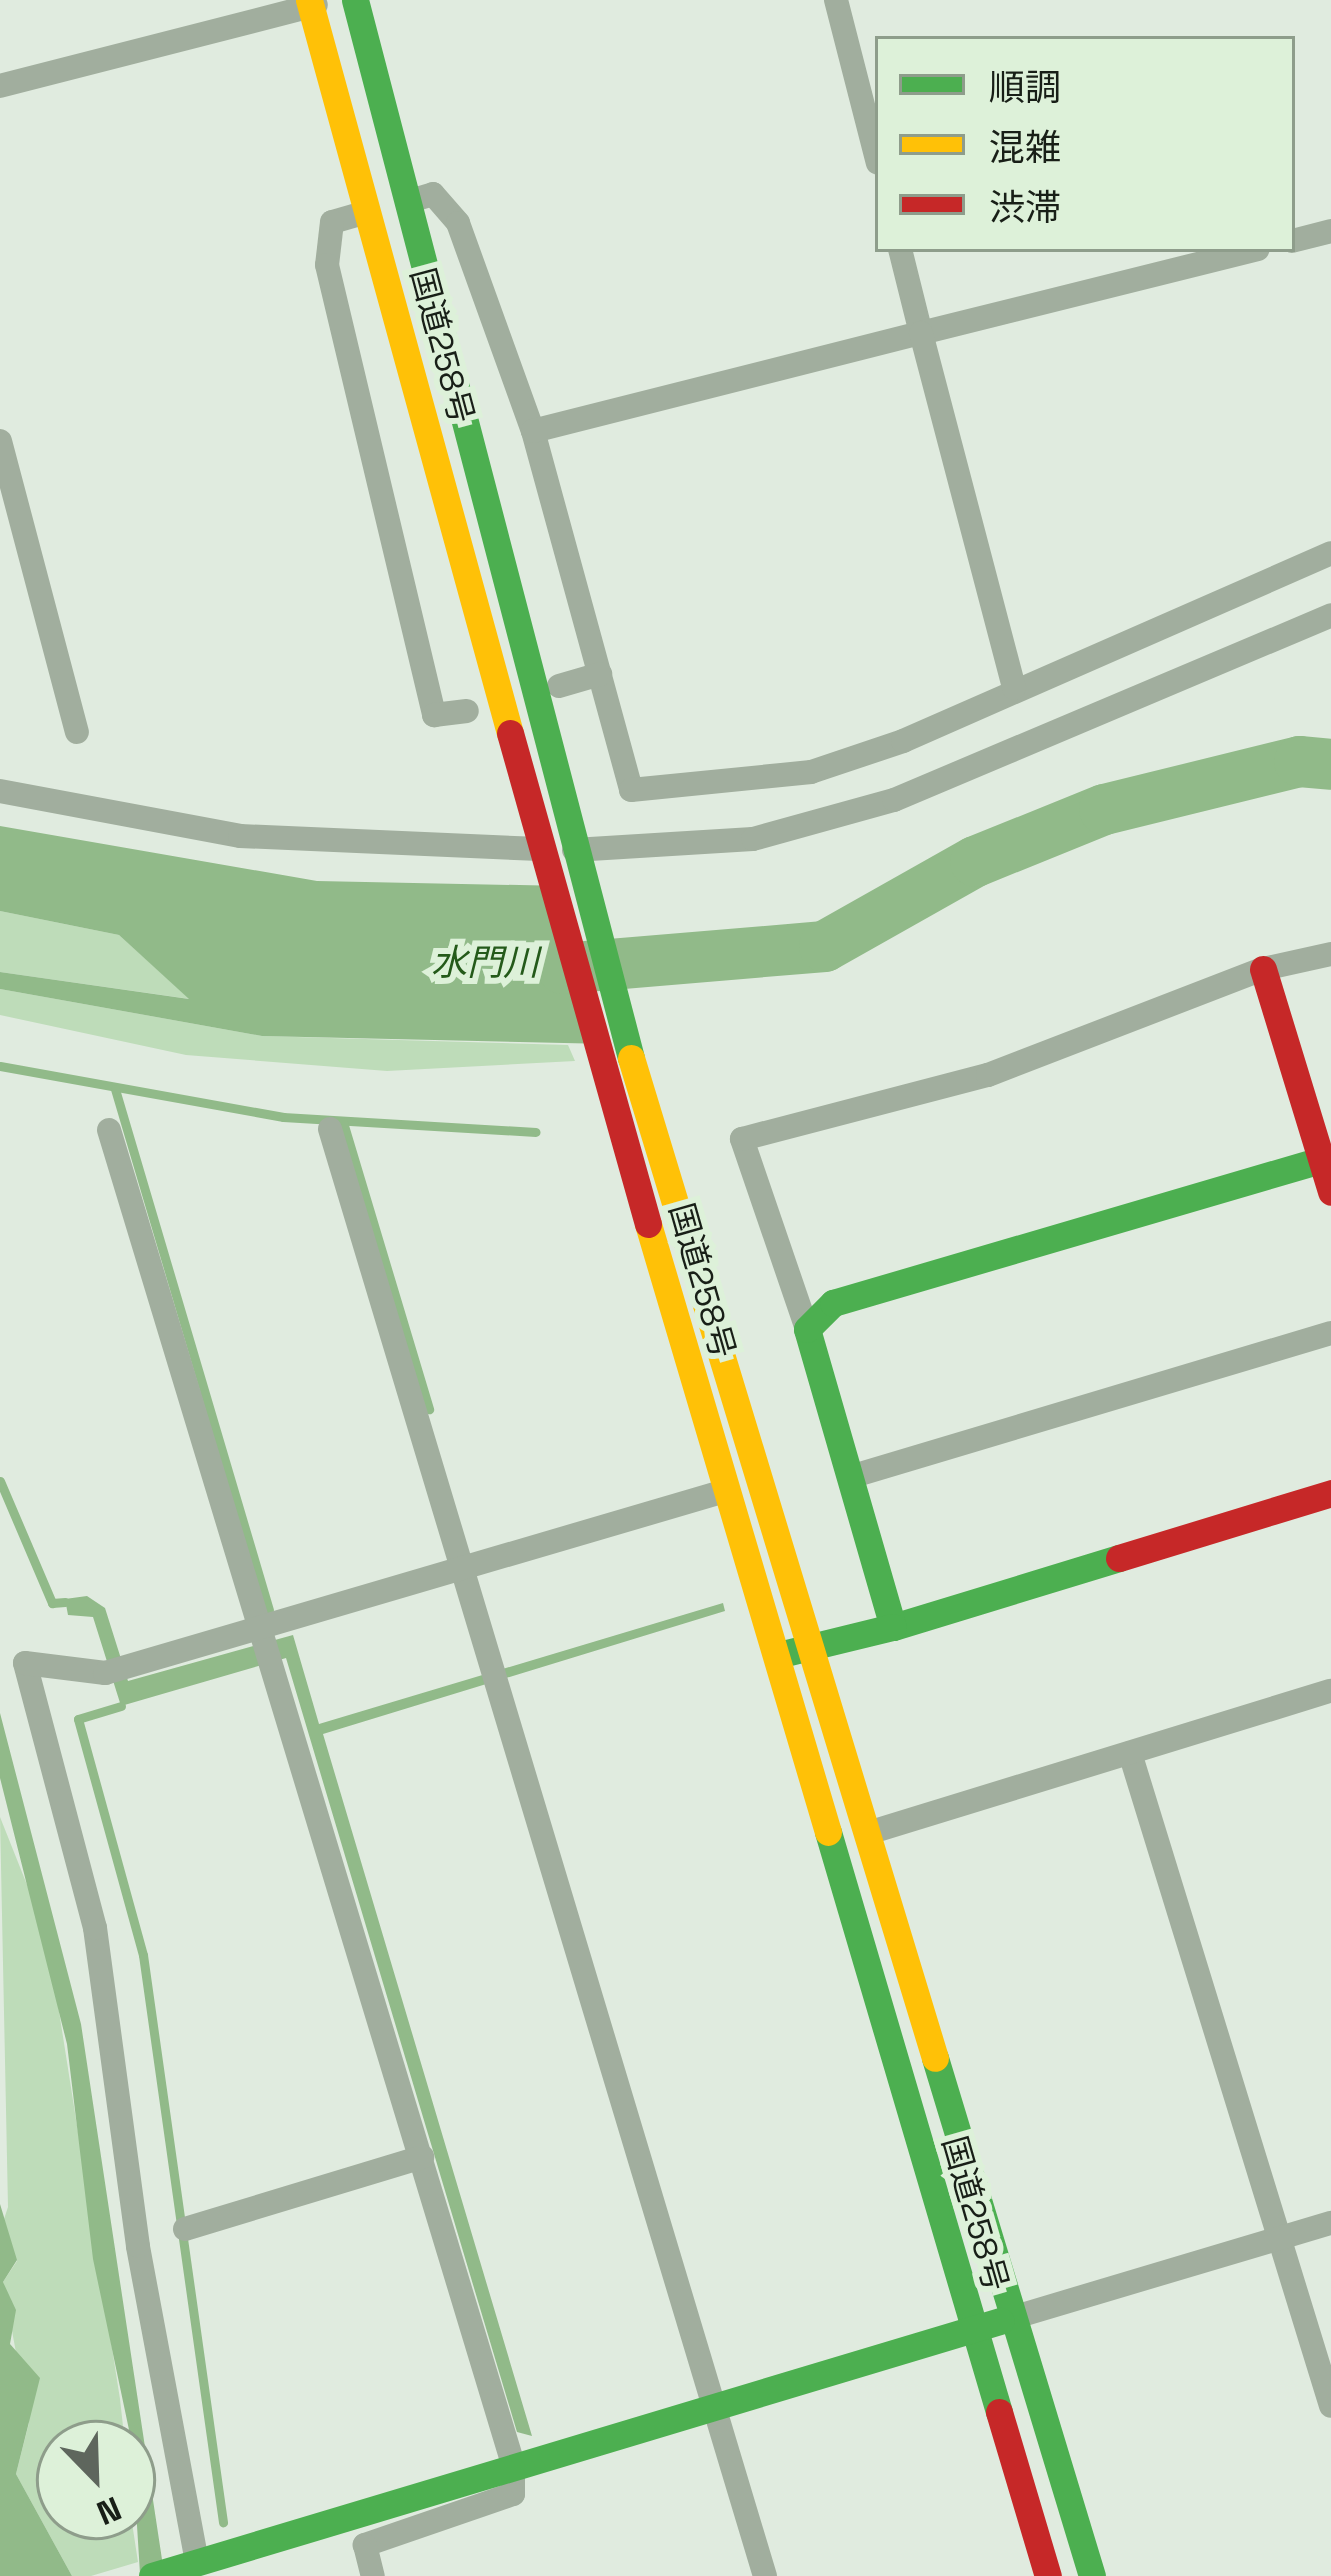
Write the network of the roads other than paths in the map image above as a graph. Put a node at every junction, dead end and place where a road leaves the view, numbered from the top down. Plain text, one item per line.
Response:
1 (355, 0) edge
2 (836, 0) edge
3 (318, 2) edge
4 (0, 86) edge
5 (875, 151) edge
6 (407, 202) junction
7 (367, 212) junction
8 (1331, 231) edge
9 (1295, 240) edge
10 (901, 252) edge
11 (1246, 252) edge
12 (921, 333) junction
13 (532, 431) junction
14 (0, 441) edge
15 (1331, 553) edge
16 (1331, 615) edge
17 (600, 674) junction
18 (559, 686) dead end
19 (1014, 688) junction
20 (467, 711) dead end
21 (77, 732) dead end
22 (0, 791) edge
23 (543, 860) junction
24 (576, 860) junction
25 (1331, 954) edge
26 (1263, 969) junction
27 (330, 1129) dead end
28 (110, 1130) dead end
29 (1326, 1158) edge
30 (1331, 1192) edge
31 (807, 1329) junction
32 (1331, 1334) edge
33 (850, 1477) junction
34 (725, 1491) junction
35 (1331, 1492) edge
36 (458, 1567) junction
37 (893, 1627) junction
38 (262, 1634) junction
39 (812, 1648) junction
40 (773, 1656) junction
41 (1331, 1691) edge
42 (1130, 1753) junction
43 (868, 1833) junction
44 (422, 2157) junction
45 (1331, 2223) edge
46 (184, 2229) dead end
47 (1280, 2238) junction
48 (1015, 2317) junction
49 (970, 2330) junction
50 (714, 2406) junction
51 (1331, 2406) edge
52 (513, 2464) junction
53 (191, 2564) junction
54 (152, 2576) edge
55 (373, 2576) edge
56 (765, 2576) edge
57 (1048, 2576) edge
58 (1092, 2576) edge

1 - 6 main road, 国道258号
2 - 5 street
3 - 4 street
3 - 7 main road, 国道258号
6 - 13 street
6 - 24 main road, 国道258号
7 - 20 street
7 - 23 main road, 国道258号
8 - 9 street
10 - 12 street
11 - 12 street
12 - 13 street
12 - 19 street
13 - 17 street
14 - 21 street
15 - 19 street
16 - 24 street
17 - 18 street
17 - 19 street
22 - 23 street
23 - 34 main road, 国道258号
24 - 39 main road, 国道258号
25 - 26 street
26 - 29 main road
26 - 31 street
27 - 36 street
28 - 38 street
29 - 30 main road
29 - 31 main road
31 - 33 main road
32 - 33 street
33 - 37 main road
34 - 36 street
34 - 40 main road, 国道258号
35 - 37 main road
36 - 38 street
36 - 50 street
37 - 39 main road
38 - 44 street
38 - 53 street
39 - 40 main road
39 - 43 main road, 国道258号
40 - 49 main road, 国道258号
41 - 42 street
42 - 43 street
42 - 47 street
43 - 48 main road, 国道258号
44 - 46 street
44 - 52 street
45 - 47 street
47 - 48 street
47 - 51 street
48 - 49 main road
48 - 58 main road, 国道258号
49 - 50 main road
49 - 57 main road, 国道258号
50 - 52 main road
50 - 56 street
52 - 53 main road
52 - 55 street
53 - 54 main road

